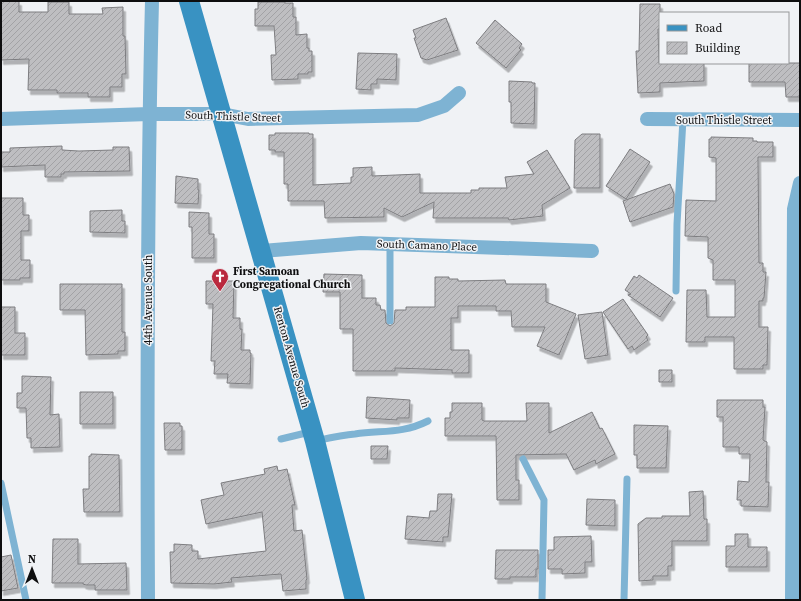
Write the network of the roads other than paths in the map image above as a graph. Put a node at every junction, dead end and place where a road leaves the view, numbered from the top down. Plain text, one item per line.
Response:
1 (152, 1) edge
2 (189, 1) edge
3 (459, 93) dead end
4 (149, 114) junction
5 (222, 114) junction
6 (647, 119) dead end
7 (1, 120) edge
8 (683, 120) junction
9 (800, 120) edge
10 (800, 183) edge
11 (390, 244) junction
12 (262, 251) junction
13 (592, 251) dead end
14 (676, 291) dead end
15 (390, 321) dead end
16 (428, 421) dead end
17 (314, 436) junction
18 (282, 439) dead end
19 (523, 459) dead end
20 (626, 479) dead end
21 (1, 483) edge
22 (26, 600) edge
23 (148, 600) edge
24 (355, 600) edge
25 (542, 600) edge
26 (624, 600) edge
27 (792, 600) edge

1 - 4 street, 44th Avenue South
2 - 5 main road, Renton Avenue South
3 - 5 street, South Thistle Street
4 - 5 street, South Thistle Street
4 - 7 street, South Thistle Street
4 - 23 street, 44th Avenue South
5 - 12 main road, Renton Avenue South
6 - 8 street, South Thistle Street
8 - 9 street, South Thistle Street
8 - 14 lane
10 - 27 street
11 - 12 street, South Camano Place
11 - 13 street, South Camano Place
11 - 15 lane
12 - 17 main road, Renton Avenue South
16 - 17 lane
17 - 18 lane
17 - 24 main road, Renton Avenue South
19 - 25 lane
20 - 26 lane
21 - 22 lane

